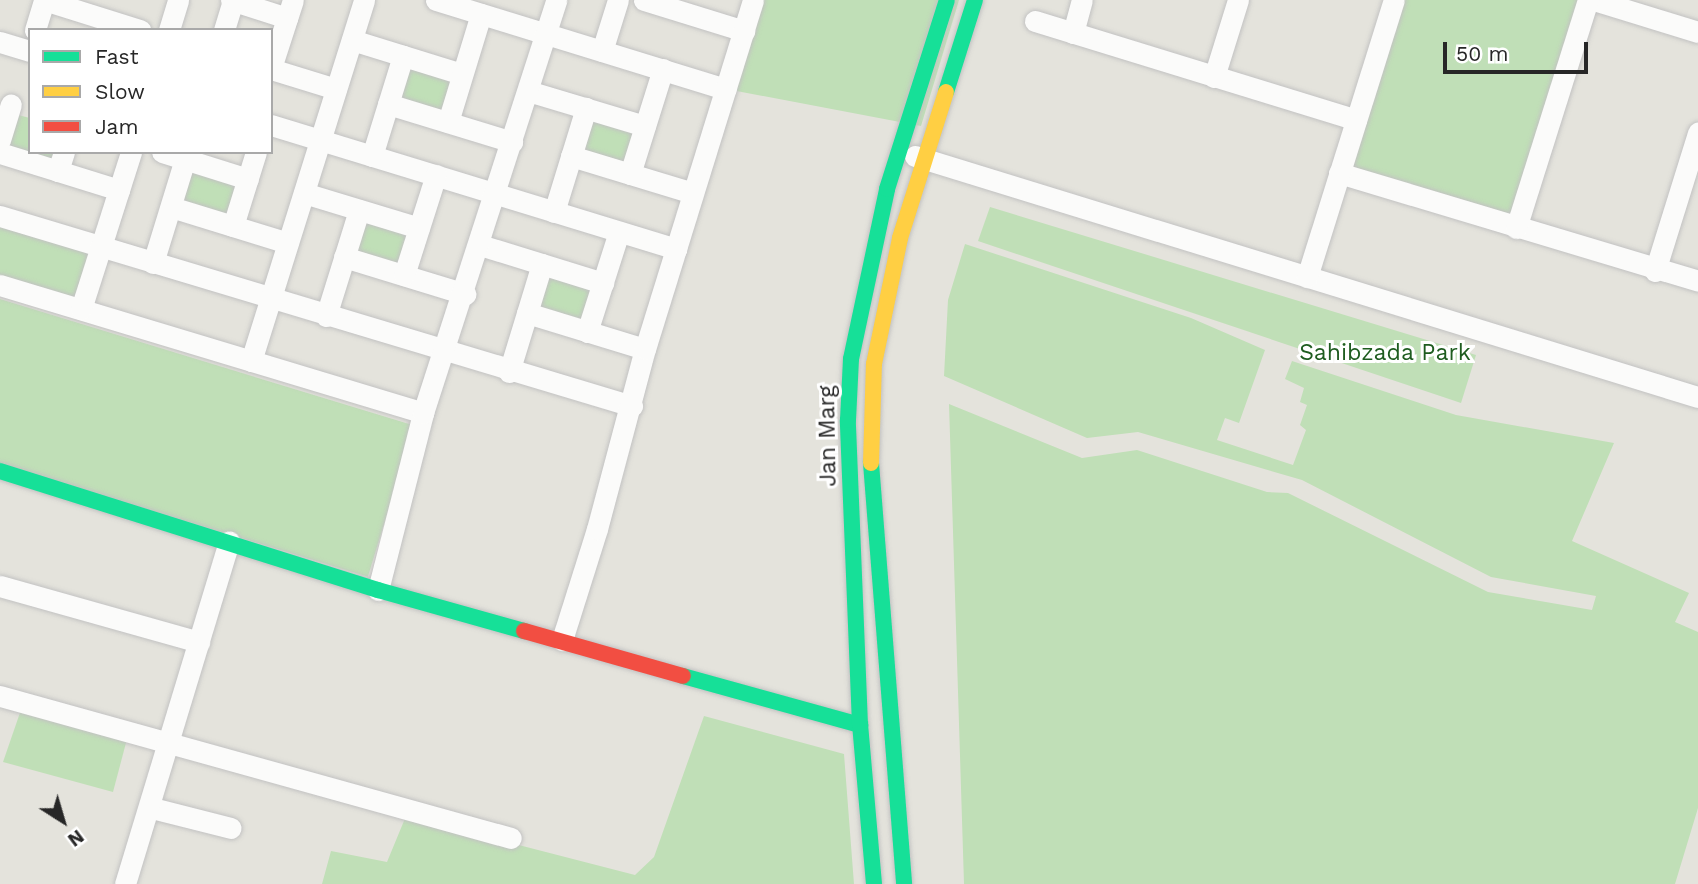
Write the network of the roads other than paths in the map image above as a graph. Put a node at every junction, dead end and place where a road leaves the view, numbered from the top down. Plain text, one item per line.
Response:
1 (44, 0) edge
2 (178, 0) edge
3 (232, 0) edge
4 (364, 0) edge
5 (436, 0) edge
6 (556, 0) edge
7 (618, 0) edge
8 (645, 0) edge
9 (753, 0) edge
10 (947, 0) edge
11 (975, 0) edge
12 (1083, 0) edge
13 (1238, 0) edge
14 (1394, 0) edge
15 (1588, 0) edge
16 (1594, 0) edge
17 (681, 5) edge
18 (104, 9) edge
19 (290, 9) edge
20 (481, 14) junction
21 (1035, 22) dead end
22 (36, 28) edge
23 (137, 28) edge
24 (170, 28) edge
25 (225, 28) edge
26 (744, 31) junction
27 (1698, 32) edge
28 (1073, 33) junction
29 (546, 34) junction
30 (352, 40) junction
31 (0, 42) edge
32 (28, 49) edge
33 (602, 51) junction
34 (403, 56) junction
35 (273, 63) edge
36 (663, 69) junction
37 (273, 70) edge
38 (462, 74) junction
39 (1214, 77) junction
40 (336, 89) junction
41 (726, 89) junction
42 (528, 91) junction
43 (388, 104) junction
44 (14, 105) edge
45 (586, 108) junction
46 (1356, 120) junction
47 (448, 122) junction
48 (273, 126) edge
49 (645, 127) junction
50 (1698, 133) edge
51 (0, 140) edge
52 (320, 140) junction
53 (512, 142) junction
54 (899, 151) junction
55 (0, 153) edge
56 (130, 154) edge
57 (169, 154) edge
58 (255, 154) edge
59 (372, 156) junction
60 (572, 156) junction
61 (185, 159) junction
62 (926, 159) junction
63 (61, 162) edge
64 (1339, 173) junction
65 (631, 174) junction
66 (436, 176) junction
67 (248, 179) junction
68 (119, 190) junction
69 (304, 193) junction
70 (693, 193) junction
71 (496, 194) junction
72 (170, 207) junction
73 (359, 210) junction
74 (554, 212) junction
75 (0, 216) edge
76 (233, 226) junction
77 (419, 228) junction
78 (1517, 228) junction
79 (619, 232) junction
80 (288, 243) junction
81 (874, 243) junction
82 (480, 245) junction
83 (101, 247) junction
84 (676, 249) junction
85 (897, 250) junction
86 (344, 257) junction
87 (153, 262) junction
88 (542, 264) junction
89 (1655, 271) junction
90 (404, 275) junction
91 (1307, 276) junction
92 (1698, 281) edge
93 (603, 283) junction
94 (0, 285) edge
95 (464, 294) junction
96 (271, 299) junction
97 (81, 309) junction
98 (527, 313) junction
99 (326, 316) junction
100 (587, 332) junction
101 (645, 349) junction
102 (444, 350) junction
103 (251, 361) junction
104 (509, 372) junction
105 (1698, 397) edge
106 (632, 406) junction
107 (423, 413) junction
108 (0, 471) edge
109 (229, 541) junction
110 (0, 586) edge
111 (378, 590) junction
112 (562, 640) junction
113 (199, 642) junction
114 (0, 696) edge
115 (860, 725) junction
116 (170, 744) junction
117 (152, 808) junction
118 (231, 828) dead end
119 (511, 838) dead end
120 (125, 884) edge
121 (874, 884) edge
122 (904, 884) edge

1 - 18 street
1 - 22 street
2 - 24 street
3 - 19 street
3 - 25 street
4 - 30 street
5 - 20 street
6 - 29 street
7 - 33 street
8 - 17 street
9 - 26 street
10 - 54 main road, Jan Marg
11 - 62 main road, Jan Marg
12 - 28 street
13 - 39 street
14 - 46 street
15 - 78 street
16 - 27 street
17 - 26 street
18 - 23 street
19 - 35 street
20 - 29 street
20 - 38 street
21 - 28 street
26 - 41 street
28 - 39 street
29 - 33 street
29 - 42 street
30 - 34 street
30 - 40 street
31 - 32 street
33 - 36 street
34 - 38 street
34 - 43 street
36 - 41 street
36 - 49 street
37 - 40 street
38 - 47 street
39 - 46 street
40 - 52 street
41 - 70 street
42 - 45 street
42 - 53 street
43 - 47 street
43 - 59 street
44 - 51 street
45 - 49 street
45 - 60 street
46 - 64 street
47 - 53 street
48 - 52 street
49 - 65 street
50 - 89 street
52 - 59 street
52 - 69 street
53 - 71 street
54 - 62 street
54 - 81 main road, Jan Marg
55 - 63 street
56 - 68 street
57 - 61 street
58 - 67 street
59 - 66 street
60 - 65 street
60 - 74 street
61 - 67 street
61 - 72 street
62 - 85 main road, Jan Marg
62 - 91 street
63 - 68 street
64 - 78 street
64 - 91 street
65 - 70 street
66 - 71 street
66 - 77 street
67 - 76 street
68 - 83 street
69 - 73 street
69 - 80 street
70 - 84 street
71 - 74 street
71 - 82 street
72 - 76 street
72 - 87 street
73 - 77 street
73 - 86 street
74 - 79 street
75 - 83 street
76 - 80 street
77 - 90 street
78 - 89 street
79 - 84 street
79 - 93 street
80 - 96 street
81 - 85 main road
81 - 115 main road, Jan Marg
82 - 88 street
82 - 95 street
83 - 87 street
83 - 97 street
84 - 101 street
85 - 122 main road, Jan Marg
86 - 90 street
86 - 99 street
87 - 96 street
88 - 93 street
88 - 98 street
89 - 92 street
90 - 95 street
91 - 105 street
93 - 100 street
94 - 97 street
95 - 102 street
96 - 99 street
96 - 103 street
97 - 103 street
98 - 100 street
98 - 104 street
99 - 102 street
100 - 101 street
101 - 106 street
102 - 104 street
102 - 107 street
103 - 107 street
104 - 106 street
106 - 112 street
107 - 111 street
108 - 109 main road
109 - 111 main road
109 - 113 street
110 - 113 street
111 - 112 main road
112 - 115 main road
113 - 116 street
114 - 116 street
115 - 121 main road, Jan Marg
116 - 117 street
116 - 119 street
117 - 118 street
117 - 120 street

